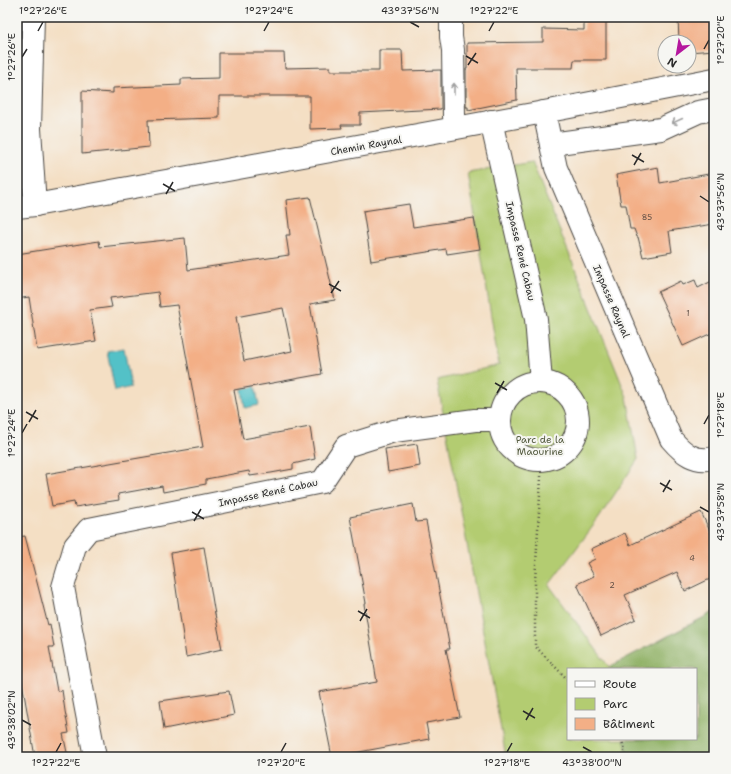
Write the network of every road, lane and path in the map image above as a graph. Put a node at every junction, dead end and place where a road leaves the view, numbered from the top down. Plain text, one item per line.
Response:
1 (33, 17) edge
2 (451, 17) edge
3 (714, 79) edge
4 (714, 109) edge
5 (544, 112) junction
6 (491, 122) junction
7 (455, 128) junction
8 (551, 144) junction
9 (26, 206) edge
10 (541, 382) junction
11 (499, 420) junction
12 (714, 458) edge
13 (542, 460) junction
14 (567, 679) edge
15 (622, 740) edge
16 (94, 757) edge
17 (625, 757) edge

1 - 9 street
7 -> 2 street
3 - 5 street, Chemin Raynal
4 -> 8 street
5 - 6 street, Chemin Raynal
5 - 8 street, Impasse Raynal
6 - 7 street, Chemin Raynal
6 - 10 street, Impasse René Cabau
7 - 9 street, Chemin Raynal
8 - 12 street, Impasse Raynal
10 - 11 street
10 - 13 street
11 - 13 street
11 - 16 street, Impasse René Cabau
13 - 14 path
15 - 17 path

